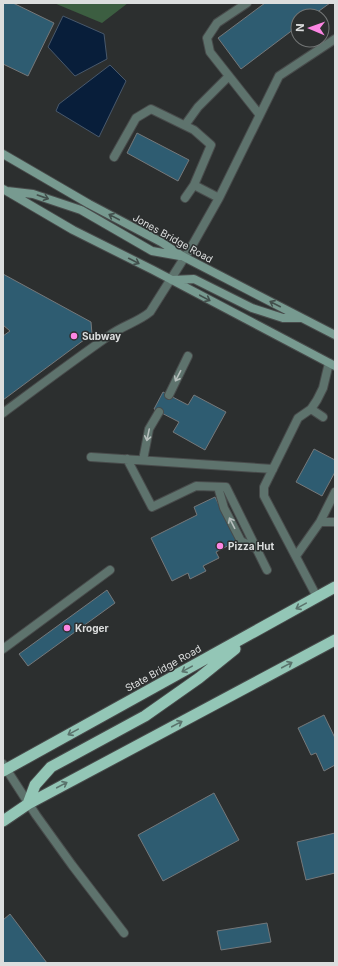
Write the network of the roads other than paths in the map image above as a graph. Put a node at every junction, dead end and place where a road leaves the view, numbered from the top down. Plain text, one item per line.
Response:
1 (247, 3) edge
2 (335, 39) edge
3 (229, 76) junction
4 (259, 114) junction
5 (185, 126) junction
6 (3, 154) edge
7 (114, 157) dead end
8 (194, 186) junction
9 (4, 190) edge
10 (185, 198) dead end
11 (219, 198) junction
12 (184, 257) junction
13 (171, 280) junction
14 (302, 318) junction
15 (335, 335) edge
16 (188, 356) dead end
17 (332, 365) edge
18 (169, 395) dead end
19 (311, 409) junction
20 (159, 412) dead end
21 (3, 413) edge
22 (323, 417) dead end
23 (91, 457) dead end
24 (128, 459) junction
25 (143, 460) junction
26 (274, 469) junction
27 (335, 492) edge
28 (320, 522) junction
29 (335, 522) edge
30 (296, 556) junction
31 (110, 570) dead end
32 (267, 570) dead end
33 (335, 588) edge
34 (317, 597) junction
35 (258, 630) junction
36 (335, 640) edge
37 (3, 649) edge
38 (4, 769) edge
39 (28, 804) junction
40 (3, 821) edge
41 (124, 933) dead end

1 - 3 lane
2 - 4 lane
3 - 4 lane
3 - 5 lane
4 - 11 lane
5 - 7 lane
5 - 8 lane
12 -> 6 main road, Jones Bridge Road
8 - 10 lane
8 - 11 lane
9 -> 12 main road
9 -> 13 main road
11 - 12 lane
12 - 13 lane
14 -> 12 main road, Jones Bridge Road
13 - 14 main road
13 -> 17 main road
13 - 21 lane
14 - 15 main road, Jones Bridge Road
16 -> 18 lane
17 - 19 lane
19 - 22 lane
19 - 26 lane
20 -> 25 lane
23 - 24 lane
24 - 25 lane
24 - 32 lane
25 - 26 lane
26 - 30 lane
27 - 28 lane
28 - 29 lane
28 - 30 lane
30 - 34 lane
31 - 37 lane
33 - 34 highway, State Bridge Road
34 -> 35 highway, State Bridge Road
35 -> 38 highway, State Bridge Road
35 - 39 highway
39 -> 36 highway
38 - 39 lane
39 - 40 highway
39 - 41 lane

